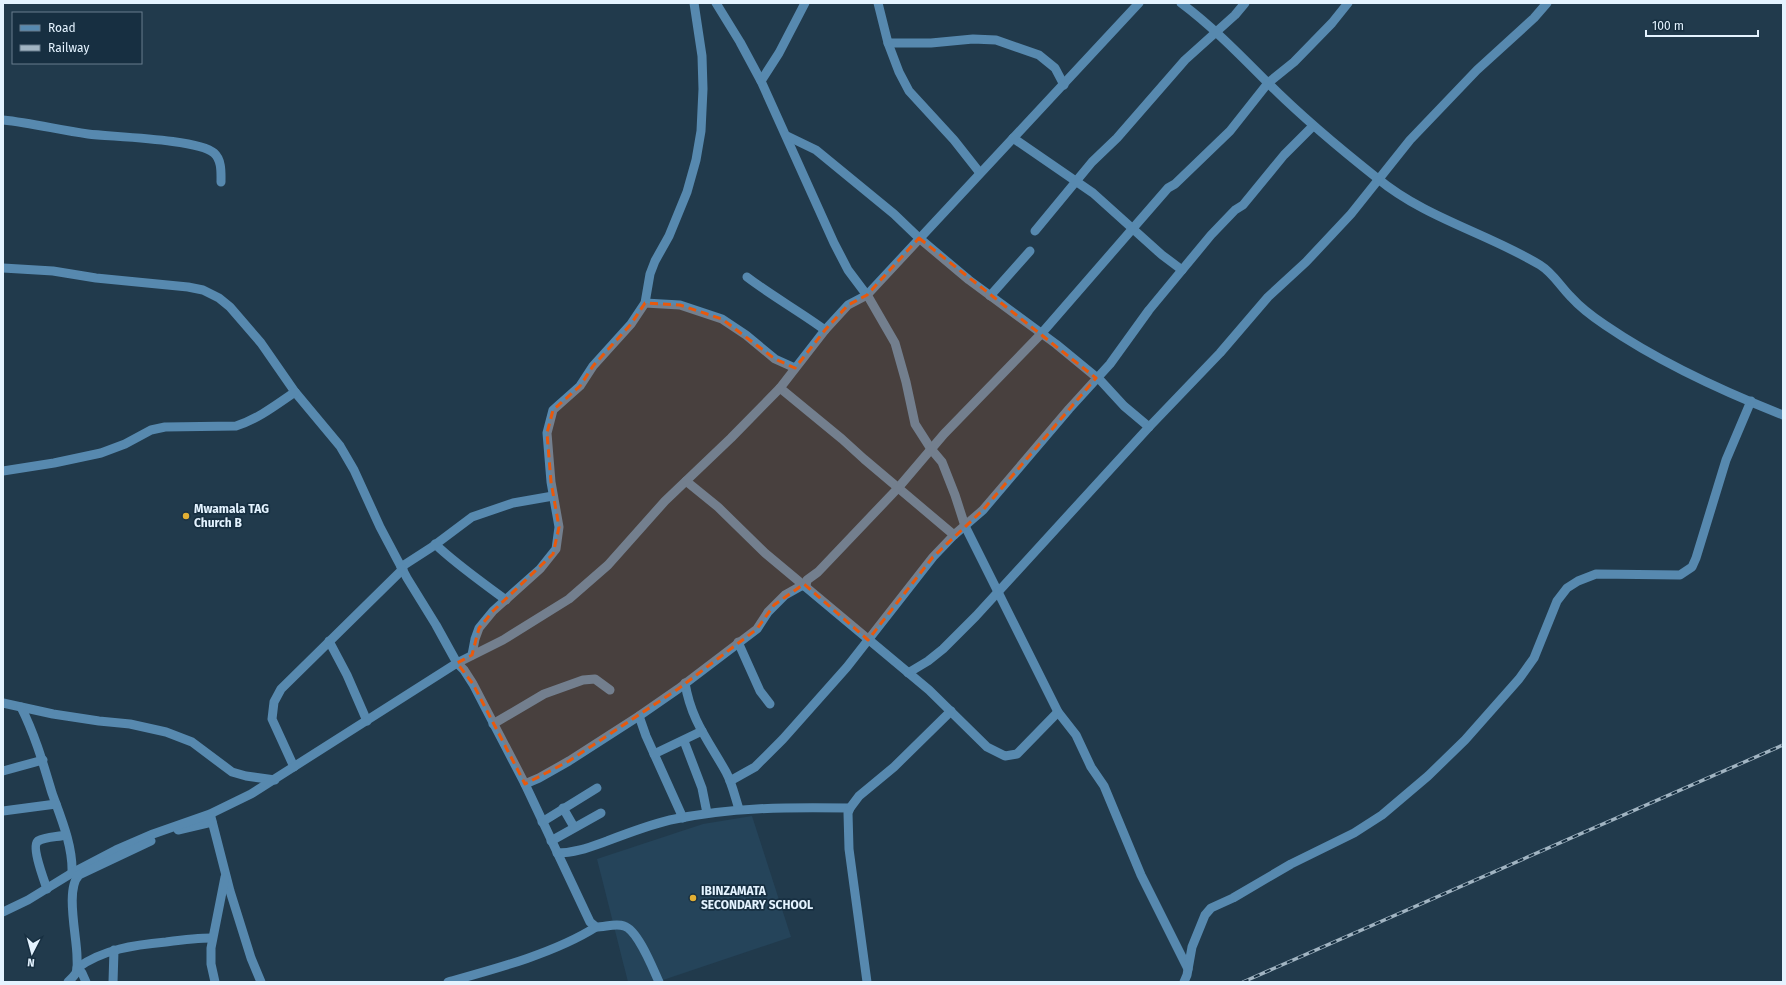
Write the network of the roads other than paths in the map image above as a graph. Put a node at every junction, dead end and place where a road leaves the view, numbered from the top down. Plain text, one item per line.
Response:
1 (694, 3) edge
2 (716, 3) edge
3 (805, 3) edge
4 (878, 3) edge
5 (1139, 3) edge
6 (1181, 3) edge
7 (1244, 3) edge
8 (1348, 3) edge
9 (1547, 3) edge
10 (1216, 32) junction
11 (888, 43) junction
12 (761, 81) junction
13 (1268, 83) junction
14 (1064, 85) junction
15 (3, 120) edge
16 (1313, 126) junction
17 (787, 136) junction
18 (1013, 138) junction
19 (980, 173) junction
20 (1378, 180) junction
21 (1077, 181) junction
22 (221, 182) dead end
23 (1132, 228) junction
24 (1035, 231) dead end
25 (919, 238) junction
26 (1030, 251) dead end
27 (3, 268) edge
28 (1182, 270) junction
29 (747, 277) dead end
30 (867, 295) junction
31 (990, 296) junction
32 (645, 303) junction
33 (825, 330) junction
34 (1040, 334) junction
35 (795, 368) junction
36 (1096, 378) junction
37 (780, 388) junction
38 (295, 392) junction
39 (1751, 401) junction
40 (1783, 415) edge
41 (1149, 427) junction
42 (931, 449) junction
43 (3, 472) edge
44 (686, 481) junction
45 (898, 488) junction
46 (553, 496) junction
47 (965, 526) junction
48 (954, 535) junction
49 (435, 544) junction
50 (402, 568) junction
51 (806, 586) junction
52 (998, 591) junction
53 (506, 600) junction
54 (868, 640) junction
55 (329, 641) junction
56 (738, 642) junction
57 (472, 655) junction
58 (457, 664) junction
59 (908, 673) junction
60 (685, 683) junction
61 (610, 690) dead end
62 (3, 703) edge
63 (770, 704) dead end
64 (21, 706) junction
65 (951, 711) junction
66 (1058, 712) junction
67 (639, 716) junction
68 (367, 721) junction
69 (493, 724) junction
70 (702, 731) junction
71 (684, 741) junction
72 (654, 754) junction
73 (43, 760) junction
74 (294, 768) junction
75 (3, 771) edge
76 (275, 780) junction
77 (730, 781) junction
78 (525, 784) junction
79 (597, 788) dead end
80 (56, 804) junction
81 (563, 808) junction
82 (850, 808) junction
83 (739, 809) junction
84 (3, 811) edge
85 (601, 813) dead end
86 (707, 813) junction
87 (211, 818) junction
88 (683, 818) junction
89 (542, 822) junction
90 (574, 827) junction
91 (66, 835) junction
92 (551, 841) junction
93 (557, 853) junction
94 (72, 873) junction
95 (225, 874) junction
96 (47, 889) junction
97 (3, 912) edge
98 (596, 927) junction
99 (212, 938) junction
100 (114, 950) junction
101 (77, 968) junction
102 (1188, 969) junction
103 (475, 978) edge
104 (68, 982) edge
105 (86, 982) edge
106 (113, 982) edge
107 (215, 982) edge
108 (261, 982) edge
109 (448, 982) edge
110 (659, 982) edge
111 (867, 982) edge
112 (1184, 982) edge

1 - 32 street
2 - 12 street
3 - 12 street
4 - 11 street
5 - 14 street
6 - 10 street
7 - 10 street
8 - 13 street
9 - 20 street
10 - 13 street
10 - 21 street
11 - 14 street
11 - 19 street
12 - 17 street
13 - 16 street
13 - 23 street
14 - 18 street
15 - 22 street
16 - 20 street
16 - 28 street
17 - 25 street
17 - 30 street
18 - 19 street
18 - 21 street
19 - 25 street
20 - 39 street
20 - 41 street
21 - 23 street
21 - 24 street
23 - 28 street
23 - 34 street
25 - 30 street
25 - 31 street
26 - 31 street
27 - 38 street
28 - 36 street
29 - 33 street
30 - 33 street
30 - 42 street
31 - 34 street
32 - 35 street
32 - 46 street
33 - 35 street
34 - 36 street
34 - 42 street
35 - 37 street
36 - 41 street
36 - 47 street
37 - 44 street
37 - 45 street
38 - 43 street
38 - 50 street
39 - 40 street
39 - 102 street
41 - 52 street
42 - 45 street
42 - 47 street
44 - 51 street
44 - 57 street
45 - 48 street
45 - 51 street
46 - 49 street
46 - 53 street
47 - 48 street
47 - 52 street
48 - 54 street
49 - 50 street
49 - 53 street
50 - 55 street
50 - 58 street
51 - 54 street
51 - 56 street
52 - 59 street
52 - 66 street
53 - 57 street
54 - 59 street
54 - 77 street
55 - 68 street
55 - 74 street
56 - 60 street
56 - 63 street
57 - 58 street
58 - 68 street
58 - 69 street
59 - 65 street
60 - 67 street
60 - 70 street
61 - 69 street
62 - 64 street
64 - 73 street
64 - 76 street
65 - 66 street
65 - 82 street
66 - 102 street
67 - 72 street
67 - 78 street
68 - 74 street
69 - 78 street
70 - 71 street
70 - 77 street
71 - 72 street
71 - 86 street
72 - 88 street
73 - 75 street
73 - 80 street
74 - 76 street
76 - 87 street
77 - 83 street
78 - 89 street
79 - 81 street
80 - 84 street
80 - 91 street
81 - 89 street
81 - 90 street
82 - 83 street
82 - 111 street
83 - 86 street
85 - 90 street
86 - 88 street
87 - 94 street
87 - 95 street
87 - 101 street
88 - 93 street
89 - 92 street
90 - 92 street
91 - 94 street
91 - 96 street
92 - 93 street
93 - 98 street
94 - 96 street
95 - 99 street
95 - 108 street
96 - 97 street
98 - 103 street
98 - 110 street
99 - 100 street
99 - 107 street
100 - 101 street
100 - 106 street
101 - 104 street
101 - 105 street
102 - 112 street
103 - 109 street

